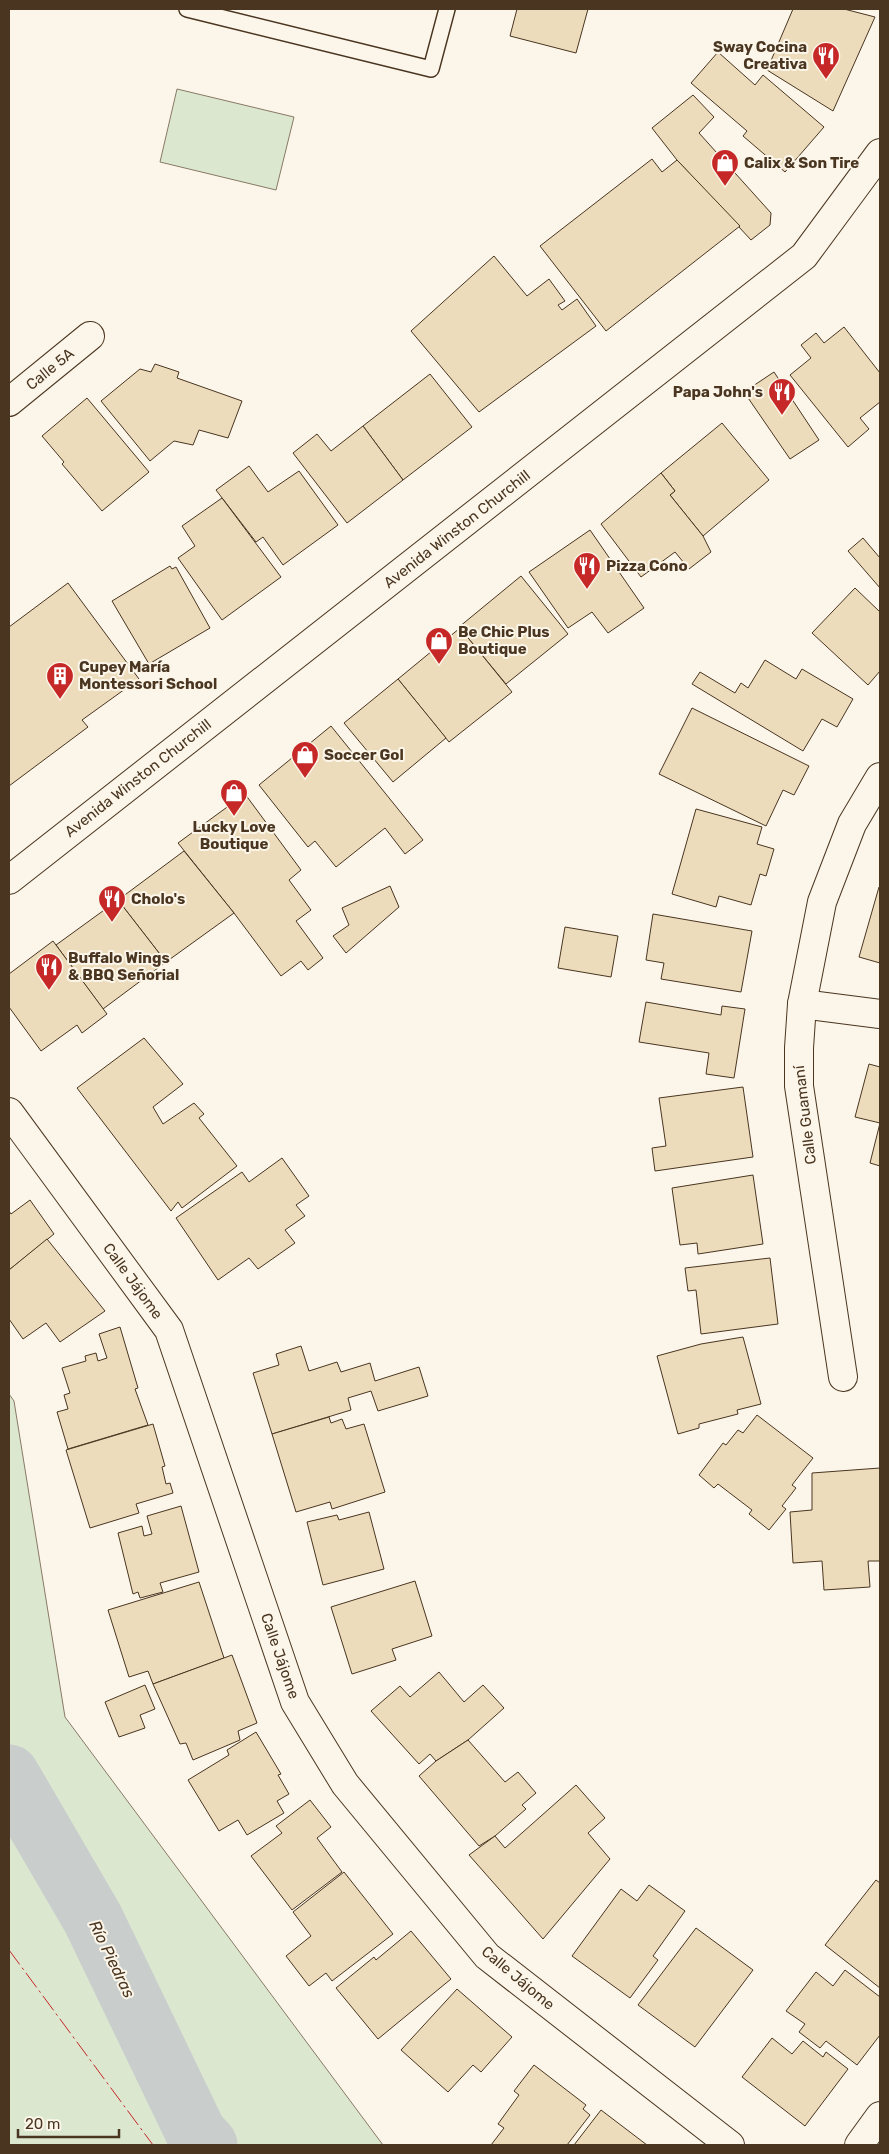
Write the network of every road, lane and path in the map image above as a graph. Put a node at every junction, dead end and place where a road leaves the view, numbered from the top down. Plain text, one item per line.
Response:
1 (187, 9) edge
2 (447, 9) edge
3 (230, 14) edge
4 (880, 153) edge
5 (90, 336) dead end
6 (9, 402) edge
7 (880, 777) edge
8 (9, 880) edge
9 (802, 1004) junction
10 (880, 1014) edge
11 (9, 1112) edge
12 (843, 1377) dead end
13 (880, 2116) edge
14 (730, 2145) edge
15 (859, 2145) edge

1 - 3 lane
2 - 3 lane
4 - 8 street, Avenida Winston Churchill
5 - 6 street, Calle 5A
7 - 9 street, Calle Guamaní
9 - 10 street
9 - 12 street, Calle Guamaní
11 - 14 street, Calle Jájome
13 - 15 street

